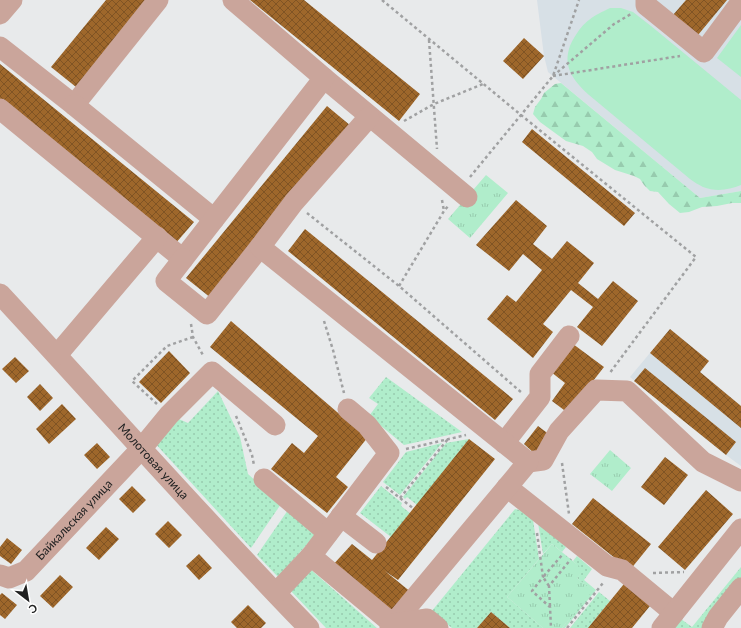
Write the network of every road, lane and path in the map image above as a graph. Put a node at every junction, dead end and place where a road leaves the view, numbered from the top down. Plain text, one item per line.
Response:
1 (12, 0) edge
2 (158, 0) edge
3 (233, 0) edge
4 (382, 0) edge
5 (579, 0) edge
6 (647, 2) edge
7 (741, 2) edge
8 (0, 14) edge
9 (429, 40) junction
10 (0, 47) edge
11 (704, 52) junction
12 (553, 76) junction
13 (324, 78) junction
14 (483, 84) junction
15 (434, 104) junction
16 (74, 105) junction
17 (0, 109) edge
18 (521, 115) junction
19 (369, 117) junction
20 (387, 131) junction
21 (439, 173) junction
22 (463, 194) junction
23 (294, 202) junction
24 (444, 211) junction
25 (214, 219) junction
26 (157, 237) junction
27 (260, 247) junction
28 (183, 259) junction
29 (399, 286) junction
30 (0, 294) edge
31 (187, 297) junction
32 (323, 320) dead end
33 (569, 336) dead end
34 (193, 337) junction
35 (57, 355) junction
36 (212, 372) junction
37 (596, 390) junction
38 (534, 404) junction
39 (348, 409) joint
40 (234, 412) dead end
41 (169, 415) junction
42 (275, 425) dead end
43 (488, 430) junction
44 (448, 439) junction
45 (504, 443) junction
46 (141, 449) junction
47 (389, 453) junction
48 (562, 460) dead end
49 (528, 462) junction
50 (371, 476) junction
51 (264, 479) joint
52 (741, 481) edge
53 (507, 487) junction
54 (400, 498) junction
55 (414, 508) dead end
56 (534, 509) junction
57 (341, 516) junction
58 (740, 531) edge
59 (328, 533) junction
60 (376, 543) dead end
61 (578, 543) junction
62 (311, 556) junction
63 (621, 571) junction
64 (686, 572) dead end
65 (0, 575) edge
66 (543, 577) junction
67 (549, 586) junction
68 (741, 588) edge
69 (276, 594) junction
70 (550, 607) junction
71 (668, 620) edge
72 (301, 625) edge
73 (391, 626) edge
74 (438, 628) edge
75 (551, 628) edge
76 (567, 628) edge
77 (712, 628) edge

1 - 8 street
2 - 16 street
3 - 13 street
4 - 9 path
5 - 12 path
6 - 11 street
6 - 12 path
7 - 11 street
9 - 14 path
9 - 15 path
10 - 16 street
11 - 12 path
12 - 18 path
13 - 19 street
13 - 25 street
14 - 15 path
14 - 18 path
15 - 20 path
15 - 21 path
16 - 25 street
17 - 26 street
18 - 22 path
18 - 37 path
19 - 20 street
19 - 23 street
20 - 21 street
21 - 22 street
21 - 24 path
22 - 24 path
23 - 27 street
23 - 29 path
24 - 29 path
25 - 28 street
26 - 28 street
26 - 35 street
27 - 31 street
27 - 43 street
28 - 31 street
29 - 38 path
30 - 35 street, Молотовая улица
31 - 34 path
32 - 39 path
33 - 38 street
34 - 36 path
34 - 41 path
35 - 46 street, Молотовая улица
36 - 41 street, Байкальская улица
36 - 42 street
37 - 49 street
37 - 52 street
38 - 45 street
39 - 47 street
40 - 51 path
41 - 46 street, Байкальская улица
43 - 44 path
43 - 45 street
44 - 47 path
44 - 54 path
45 - 49 street
46 - 65 street, Байкальская улица
46 - 69 street, Молотовая улица
47 - 50 street
48 - 61 path
49 - 53 street
50 - 54 path
50 - 57 street
51 - 59 street
53 - 56 street
53 - 73 street
54 - 55 path
56 - 61 street
56 - 66 path
57 - 59 street
57 - 60 street
58 - 71 street
59 - 62 street
61 - 63 street
61 - 66 path
61 - 67 path
62 - 69 street
62 - 73 street
63 - 64 path
63 - 71 street
63 - 76 path
66 - 67 path
66 - 70 path
67 - 70 path
68 - 77 street
69 - 72 street, Молотовая улица
70 - 75 path
73 - 74 street

